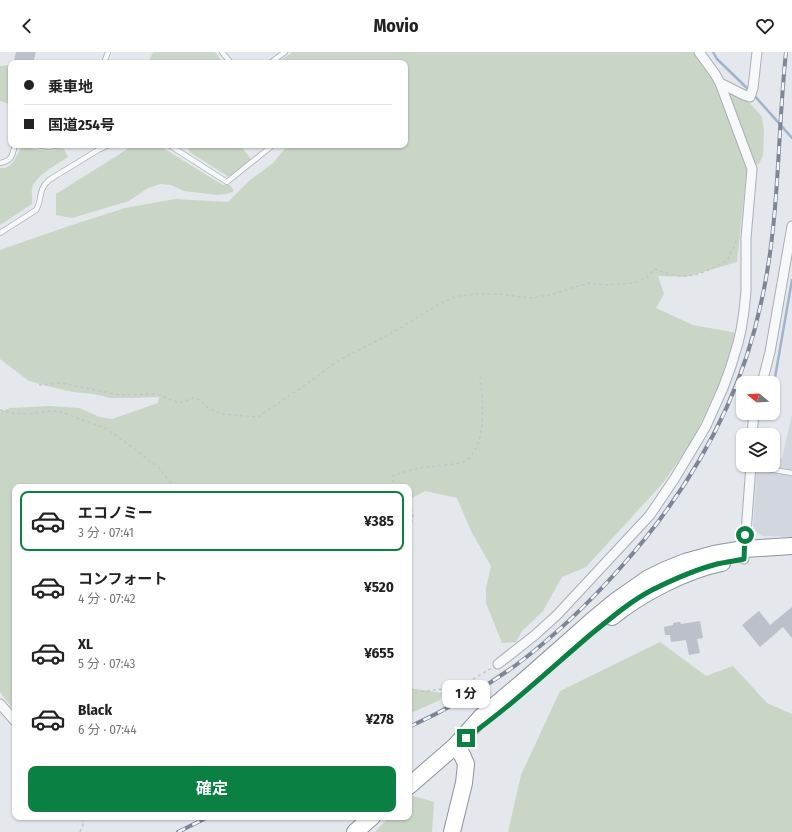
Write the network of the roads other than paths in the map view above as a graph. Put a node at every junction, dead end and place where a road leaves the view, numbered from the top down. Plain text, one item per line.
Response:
1 (222, 52) edge
2 (285, 52) edge
3 (699, 52) edge
4 (757, 52) edge
5 (229, 60) edge
6 (274, 60) edge
7 (720, 83) junction
8 (14, 148) edge
9 (102, 148) edge
10 (174, 148) edge
11 (270, 148) edge
12 (0, 163) edge
13 (792, 226) edge
14 (0, 233) edge
15 (764, 376) edge
16 (780, 471) edge
17 (751, 472) edge
18 (792, 473) edge
19 (792, 546) edge
20 (744, 554) junction
21 (792, 558) edge
22 (498, 664) road end
23 (0, 704) edge
24 (12, 718) edge
25 (455, 746) junction
26 (412, 783) edge
27 (369, 820) edge
28 (355, 832) edge
29 (452, 832) edge

1 - 5 lane
2 - 6 lane
3 - 7 street
4 - 7 street
7 - 22 street
8 - 12 lane
9 - 14 lane
10 - 11 lane
13 - 15 street
16 - 18 lane
17 - 20 street
19 - 20 highway
20 - 21 highway
20 - 25 highway
23 - 24 street
25 - 26 highway
25 - 29 highway
27 - 28 highway

